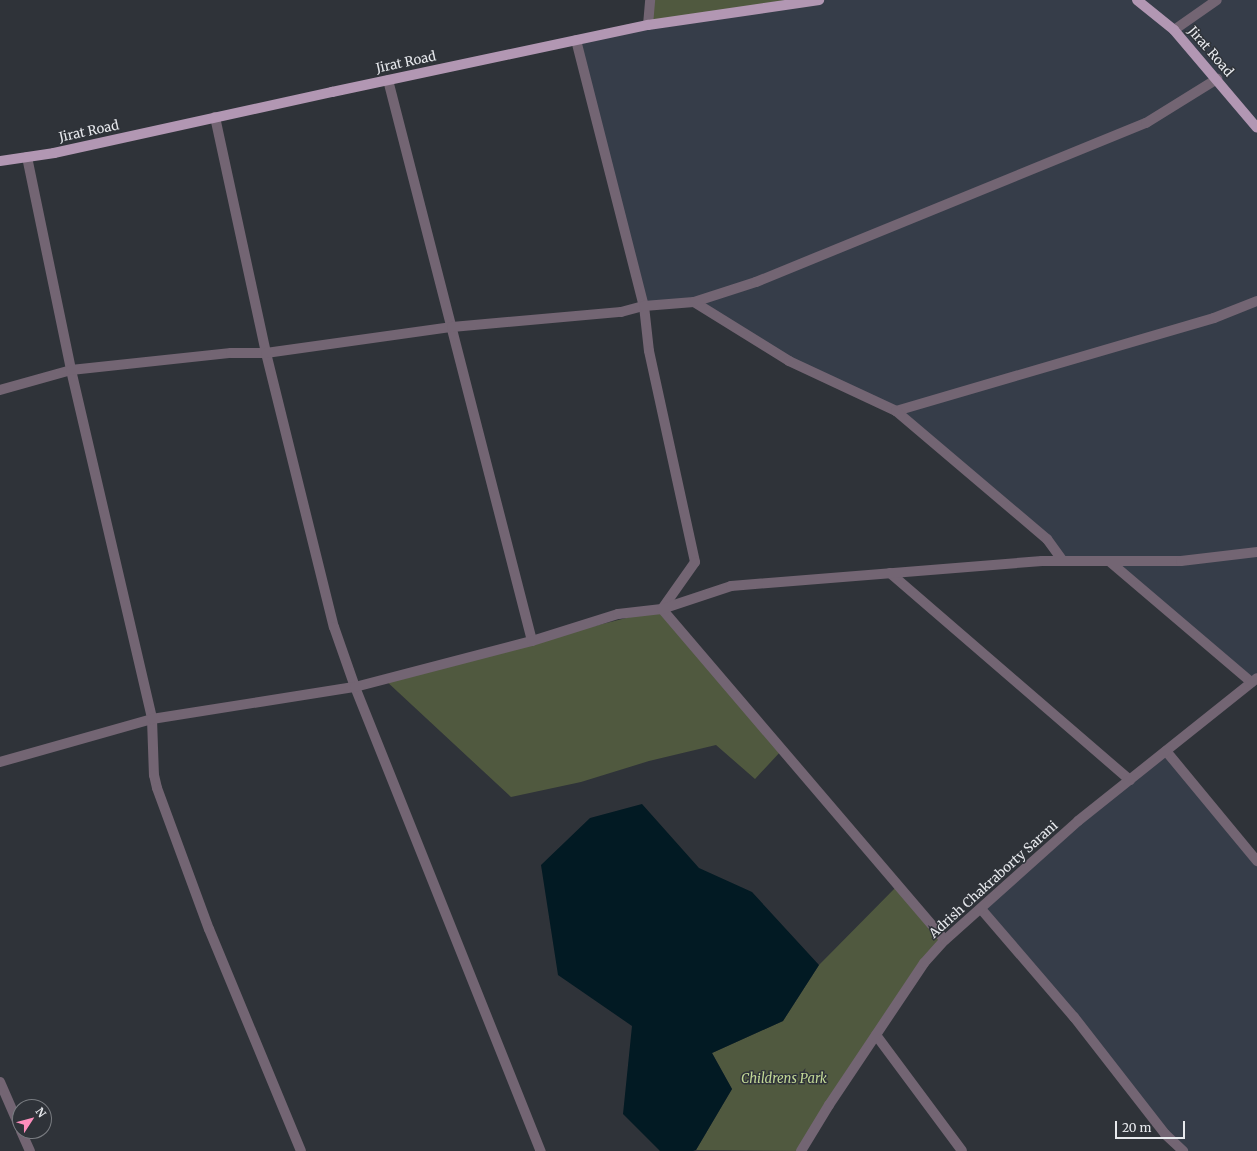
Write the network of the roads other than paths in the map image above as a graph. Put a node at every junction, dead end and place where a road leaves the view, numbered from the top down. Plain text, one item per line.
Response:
1 (650, 0) edge
2 (819, 0) edge
3 (1136, 0) edge
4 (1216, 0) edge
5 (648, 25) junction
6 (1174, 30) junction
7 (576, 40) junction
8 (1216, 79) junction
9 (388, 80) junction
10 (215, 117) junction
11 (1257, 128) edge
12 (27, 157) junction
13 (0, 161) edge
14 (1257, 301) edge
15 (694, 302) junction
16 (644, 306) junction
17 (452, 327) junction
18 (266, 353) junction
19 (71, 370) junction
20 (0, 390) edge
21 (896, 411) junction
22 (1257, 552) edge
23 (1063, 561) junction
24 (1109, 561) junction
25 (890, 573) junction
26 (662, 609) junction
27 (532, 641) junction
28 (1254, 680) edge
29 (355, 687) junction
30 (152, 719) junction
31 (1166, 751) junction
32 (0, 762) edge
33 (1130, 780) junction
34 (1257, 861) edge
35 (980, 909) junction
36 (945, 940) junction
37 (876, 1035) junction
38 (0, 1082) edge
39 (12, 1110) edge
40 (25, 1139) edge
41 (30, 1151) edge
42 (301, 1151) edge
43 (541, 1151) edge
44 (801, 1151) edge
45 (962, 1151) edge
46 (1182, 1151) edge

1 - 5 street
2 - 5 main road, Jirat Road
3 - 6 main road, Jirat Road
4 - 6 street
5 - 7 main road, Jirat Road
6 - 8 main road, Jirat Road
7 - 9 main road, Jirat Road
7 - 16 street
8 - 11 main road, Jirat Road
8 - 15 street
9 - 10 main road, Jirat Road
9 - 17 street
10 - 12 main road, Jirat Road
10 - 18 street
12 - 13 main road, Jirat Road
12 - 19 street
14 - 21 street
15 - 16 street
15 - 21 street
16 - 17 street
16 - 26 street
17 - 18 street
17 - 27 street
18 - 19 street
18 - 29 street
19 - 20 street
19 - 30 street
21 - 23 street
22 - 24 street
23 - 24 street
23 - 25 street
24 - 28 street
25 - 26 street
25 - 33 street
26 - 27 street
26 - 36 street
27 - 29 street
28 - 31 street, Adrish Chakraborty Sarani
29 - 30 street
29 - 43 street
30 - 32 street
30 - 42 street
31 - 33 street, Adrish Chakraborty Sarani
31 - 34 street
33 - 35 street, Adrish Chakraborty Sarani
35 - 36 street, Adrish Chakraborty Sarani
35 - 46 street
36 - 37 street, Adrish Chakraborty Sarani
37 - 44 street, Adrish Chakraborty Sarani
37 - 45 street
38 - 39 street
40 - 41 street

